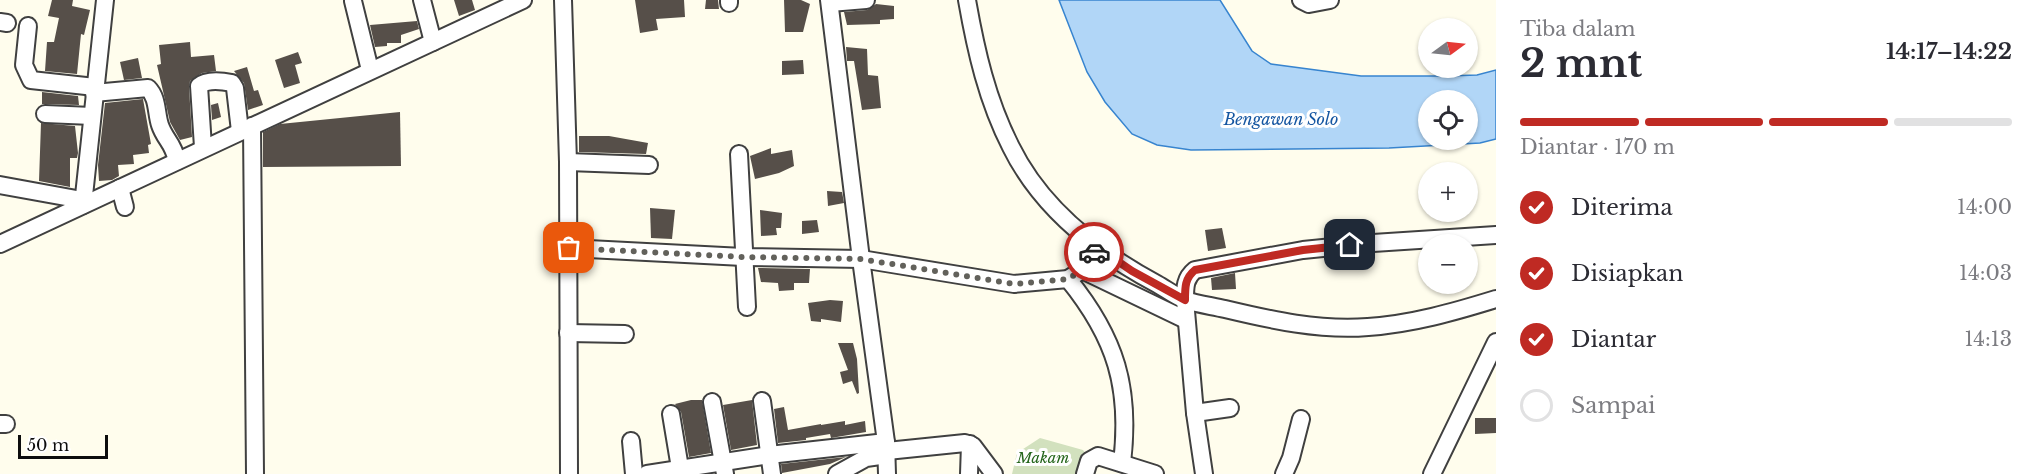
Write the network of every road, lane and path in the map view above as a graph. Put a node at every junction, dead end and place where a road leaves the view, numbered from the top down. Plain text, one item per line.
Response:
1 (105, 0) edge
2 (422, 0) edge
3 (523, 0) edge
4 (563, 0) edge
5 (866, 0) edge
6 (968, 0) edge
7 (1301, 0) edge
8 (352, 1) edge
9 (829, 1) edge
10 (1323, 1) edge
11 (28, 26) dead end
12 (433, 42) junction
13 (370, 70) junction
14 (94, 90) junction
15 (45, 114) dead end
16 (92, 116) junction
17 (246, 129) junction
18 (203, 147) junction
19 (739, 154) dead end
20 (177, 160) junction
21 (568, 162) junction
22 (649, 165) dead end
23 (0, 185) edge
24 (120, 188) junction
25 (83, 202) junction
26 (125, 207) dead end
27 (1496, 236) edge
28 (0, 244) edge
29 (1097, 247) junction
30 (569, 248) junction
31 (743, 257) junction
32 (861, 259) junction
33 (1075, 275) junction
34 (1496, 299) edge
35 (1185, 300) junction
36 (747, 307) dead end
37 (1186, 320) junction
38 (568, 333) junction
39 (625, 334) dead end
40 (1496, 342) edge
41 (762, 401) dead end
42 (712, 402) dead end
43 (1230, 408) dead end
44 (1196, 413) junction
45 (671, 414) dead end
46 (1301, 419) dead end
47 (631, 441) dead end
48 (970, 444) junction
49 (886, 449) junction
50 (769, 455) junction
51 (1122, 463) junction
52 (724, 468) edge
53 (681, 471) edge
54 (255, 474) edge
55 (569, 474) edge
56 (634, 474) edge
57 (647, 474) edge
58 (772, 474) edge
59 (837, 474) edge
60 (887, 474) edge
61 (969, 474) edge
62 (994, 474) edge
63 (1085, 474) edge
64 (1155, 474) edge
65 (1204, 474) edge
66 (1284, 474) edge
67 (1432, 474) edge

1 - 14 street
2 - 12 street
3 - 12 street
4 - 21 street
5 - 9 street
6 - 29 street
7 - 10 street
8 - 13 street
9 - 32 street
11 - 14 street
12 - 13 street
13 - 17 street
14 - 16 street
14 - 20 street
15 - 16 street
16 - 25 street
17 - 18 street
17 - 18 street
17 - 54 street
18 - 20 street
19 - 31 street
20 - 24 street
21 - 22 street
21 - 30 street
23 - 25 street
24 - 25 street
24 - 26 street
25 - 28 street
27 - 35 street
29 - 33 street
29 - 35 street
30 - 31 street
30 - 38 street
31 - 32 street
31 - 36 street
32 - 33 street
32 - 49 street
33 - 37 street
33 - 51 street
34 - 35 street
35 - 37 street
37 - 44 street
38 - 39 street
38 - 55 street
40 - 67 street
41 - 50 street
42 - 52 street
43 - 44 street
44 - 65 street
45 - 53 street
46 - 66 street
47 - 56 street
48 - 49 street
48 - 61 street
48 - 62 street
49 - 50 street
49 - 59 street
49 - 60 street
50 - 52 street
50 - 58 street
51 - 63 street
51 - 64 street
52 - 53 street
53 - 57 street

